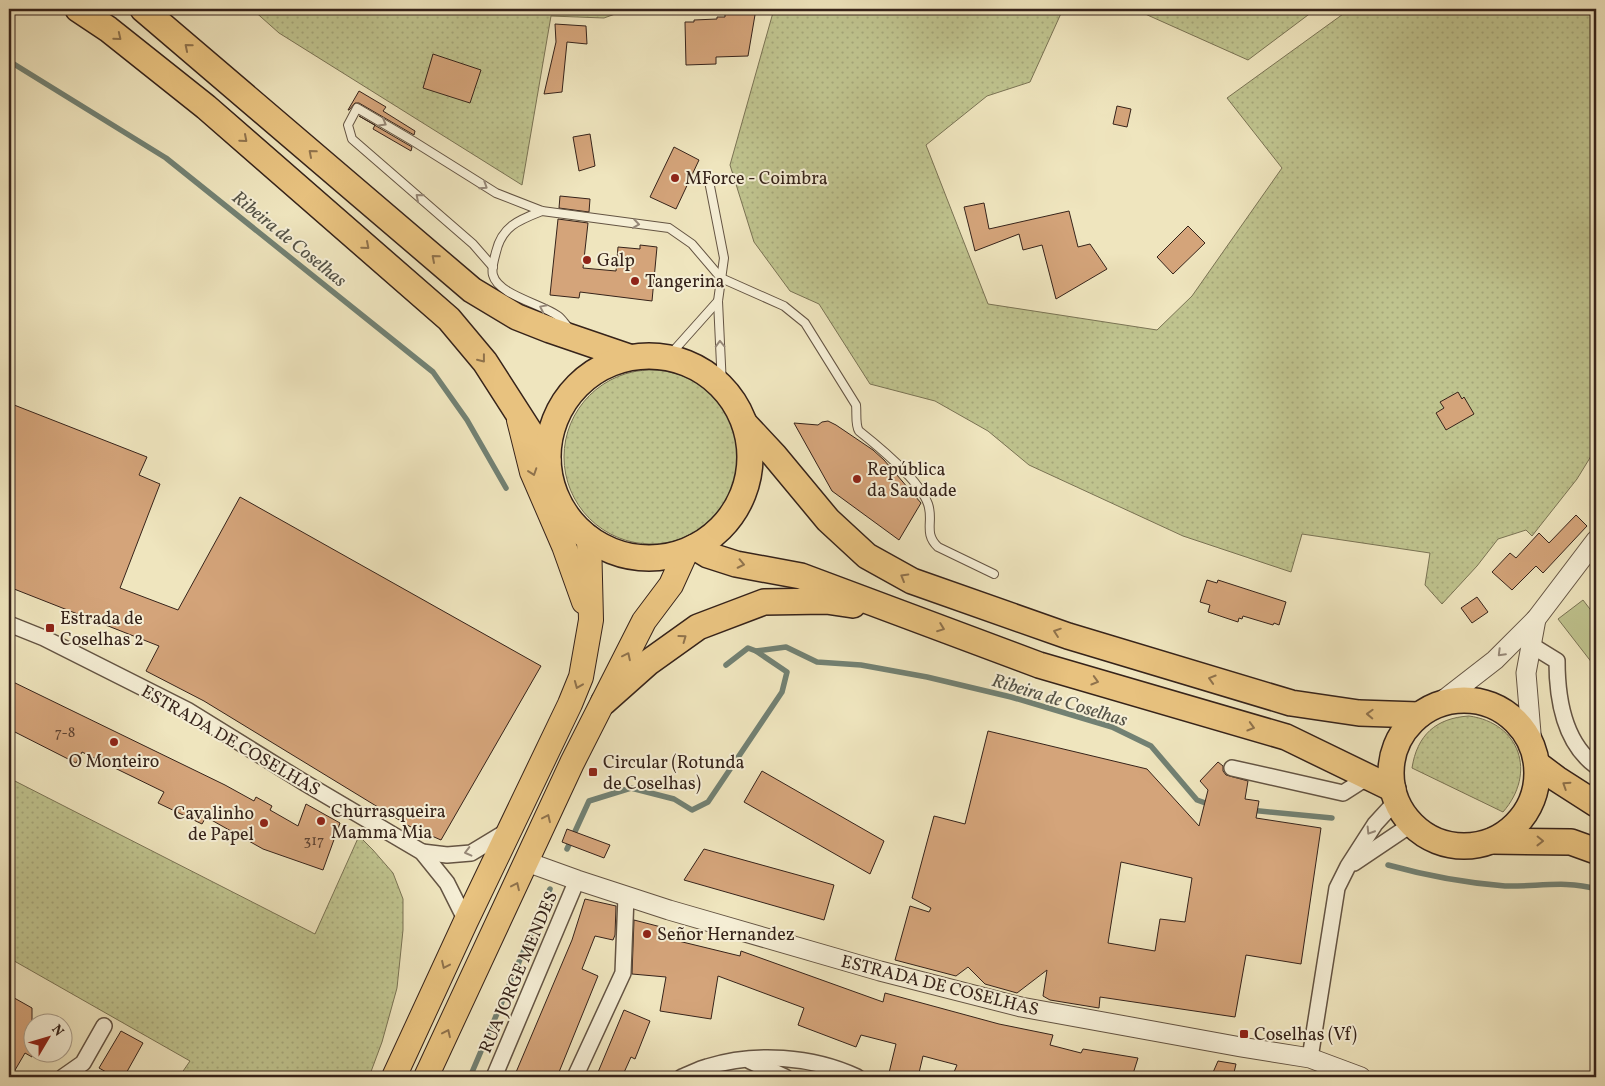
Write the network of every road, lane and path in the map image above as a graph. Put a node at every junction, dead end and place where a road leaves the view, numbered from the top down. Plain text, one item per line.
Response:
1 (78, 9) edge
2 (143, 9) edge
3 (708, 176) dead end
4 (542, 211) junction
5 (492, 267) junction
6 (721, 278) junction
7 (718, 302) junction
8 (580, 340) junction
9 (629, 357) junction
10 (668, 357) junction
11 (722, 386) junction
12 (516, 408) junction
13 (745, 424) junction
14 (548, 460) junction
15 (589, 538) junction
16 (1596, 540) edge
17 (691, 549) junction
18 (994, 574) dead end
19 (896, 611) junction
20 (1536, 619) junction
21 (590, 620) junction
22 (9, 624) edge
23 (1531, 645) junction
24 (604, 702) junction
25 (1428, 710) junction
26 (1534, 754) junction
27 (1596, 766) edge
28 (1232, 768) dead end
29 (1368, 777) junction
30 (1395, 794) junction
31 (1596, 804) edge
32 (1412, 824) junction
33 (509, 830) junction
34 (1492, 840) junction
35 (1596, 851) edge
36 (422, 852) junction
37 (527, 862) junction
38 (1348, 866) junction
39 (576, 880) junction
40 (626, 896) junction
41 (466, 921) junction
42 (104, 1026) dead end
43 (1310, 1058) junction
44 (746, 1059) junction
45 (63, 1077) edge
46 (394, 1077) edge
47 (426, 1077) edge
48 (494, 1077) edge
49 (575, 1077) edge
50 (682, 1077) edge
51 (785, 1077) edge
52 (857, 1077) edge
53 (1361, 1077) edge

1 -> 12 highway
8 -> 2 highway
3 - 6 lane
4 - 5 lane
5 -> 4 lane
4 -> 6 lane
8 -> 5 lane
6 - 7 lane
6 - 18 lane
7 - 10 lane
11 -> 7 lane
8 - 9 highway
9 - 10 highway
9 - 14 highway
10 - 11 highway
11 - 13 highway
12 - 14 highway
12 -> 21 main road
13 - 17 highway
25 -> 13 highway
14 - 15 highway
15 - 17 highway
15 - 21 main road
16 - 20 street
17 -> 19 highway
24 -> 17 main road
24 -> 19 highway
19 -> 29 highway
20 - 23 street
20 -> 25 street
21 -> 33 main road
22 - 36 street, ESTRADA DE COSELHAS
23 - 26 street
23 - 27 street
37 -> 24 main road
25 - 26 highway
25 - 30 highway
31 -> 26 highway
26 - 34 highway
28 - 29 street
29 - 30 highway
30 - 32 highway
30 -> 38 street
32 - 34 highway
32 - 38 street
33 -> 36 street, ESTRADA DE COSELHAS
33 - 41 main road
34 -> 35 highway
36 - 41 street, ESTRADA DE COSELHAS
37 - 39 street, ESTRADA DE COSELHAS
47 -> 37 main road
38 - 43 street
39 - 40 street, ESTRADA DE COSELHAS
39 - 48 street, RUA JORGE MENDES
40 - 43 street, ESTRADA DE COSELHAS
40 - 49 street
41 -> 46 main road
42 - 45 street
43 - 53 street, ESTRADA DE COSELHAS
44 - 50 street
44 - 51 street
44 - 52 street

